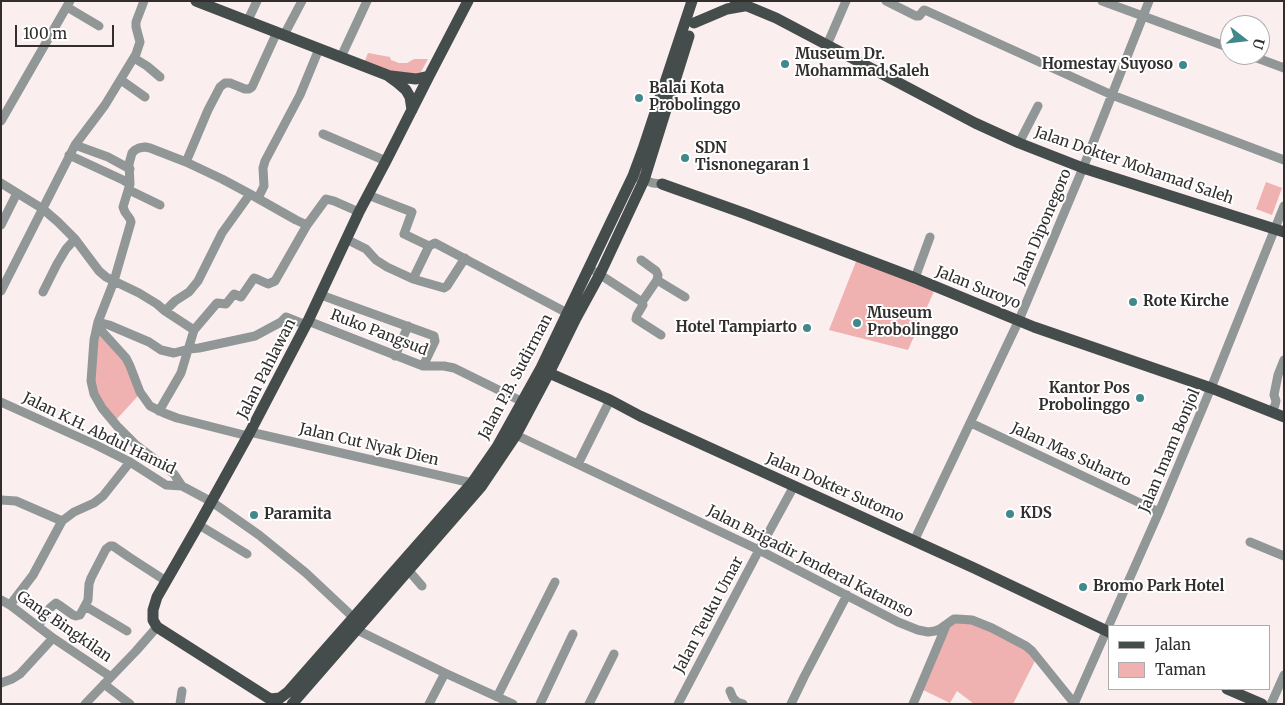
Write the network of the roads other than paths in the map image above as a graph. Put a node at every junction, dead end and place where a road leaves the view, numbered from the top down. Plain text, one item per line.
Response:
1 (144, 1) edge
2 (196, 1) edge
3 (258, 1) edge
4 (302, 1) edge
5 (367, 1) edge
6 (468, 1) edge
7 (692, 1) edge
8 (700, 1) edge
9 (846, 1) edge
10 (886, 1) edge
11 (1102, 1) edge
12 (1149, 1) edge
13 (740, 3) edge
14 (69, 4) edge
15 (903, 5) edge
16 (1143, 16) junction
17 (247, 22) junction
18 (694, 23) junction
19 (99, 26) dead end
20 (280, 34) junction
21 (1220, 44) edge
22 (828, 45) junction
23 (319, 48) junction
24 (341, 57) junction
25 (134, 58) junction
26 (1270, 63) edge
27 (1284, 68) edge
28 (387, 75) junction
29 (429, 76) junction
30 (160, 77) dead end
31 (122, 80) junction
32 (1112, 95) junction
33 (145, 97) dead end
34 (1038, 106) dead end
35 (661, 109) junction
36 (412, 110) junction
37 (1, 121) edge
38 (323, 134) dead end
39 (1019, 143) junction
40 (75, 144) junction
41 (69, 155) junction
42 (1284, 160) edge
43 (386, 161) junction
44 (186, 162) junction
45 (1083, 168) junction
46 (130, 169) junction
47 (640, 174) junction
48 (1, 183) edge
49 (662, 184) joint
50 (129, 187) junction
51 (17, 193) junction
52 (368, 195) junction
53 (254, 196) junction
54 (160, 205) dead end
55 (1284, 206) edge
56 (42, 209) junction
57 (359, 212) junction
58 (1, 225) edge
59 (307, 225) junction
60 (1280, 230) edge
61 (930, 238) dead end
62 (75, 239) junction
63 (346, 239) junction
64 (429, 246) junction
65 (465, 258) junction
66 (641, 260) dead end
67 (594, 271) junction
68 (413, 278) junction
69 (915, 278) junction
70 (657, 280) junction
71 (114, 281) junction
72 (1, 291) edge
73 (43, 292) dead end
74 (320, 295) junction
75 (685, 297) dead end
76 (642, 302) junction
77 (165, 311) junction
78 (572, 316) junction
79 (1019, 320) junction
80 (307, 323) junction
81 (97, 324) junction
82 (408, 326) junction
83 (194, 330) junction
84 (661, 335) dead end
85 (189, 349) junction
86 (395, 356) junction
87 (1284, 360) edge
88 (422, 366) junction
89 (549, 373) junction
90 (1211, 388) junction
91 (610, 400) junction
92 (1, 402) edge
93 (523, 402) junction
94 (159, 411) junction
95 (1272, 412) junction
96 (1284, 417) edge
97 (971, 423) junction
98 (249, 434) junction
99 (516, 435) junction
100 (130, 462) junction
101 (578, 464) junction
102 (477, 485) junction
103 (182, 486) junction
104 (794, 486) junction
105 (1, 500) edge
106 (212, 502) junction
107 (1160, 512) junction
108 (62, 521) junction
109 (199, 525) junction
110 (914, 541) junction
111 (1250, 542) dead end
112 (759, 550) junction
113 (246, 554) dead end
114 (1284, 556) edge
115 (408, 571) junction
116 (166, 581) junction
117 (555, 582) dead end
118 (422, 586) dead end
119 (847, 595) junction
120 (1, 600) edge
121 (10, 605) junction
122 (86, 606) junction
123 (354, 618) junction
124 (1110, 625) edge
125 (38, 626) junction
126 (157, 626) junction
127 (357, 630) junction
128 (943, 630) junction
129 (127, 631) dead end
130 (1107, 631) edge
131 (573, 634) dead end
132 (53, 638) junction
133 (614, 654) dead end
134 (445, 673) junction
135 (1284, 675) edge
136 (108, 681) junction
137 (1, 683) edge
138 (1229, 690) edge
139 (182, 691) dead end
140 (730, 691) dead end
141 (497, 697) junction
142 (271, 702) edge
143 (1074, 703) edge
144 (85, 704) edge
145 (130, 704) edge
146 (180, 704) edge
147 (292, 704) edge
148 (429, 704) edge
149 (513, 704) edge
150 (540, 704) edge
151 (589, 704) edge
152 (678, 704) edge
153 (743, 704) edge
154 (791, 704) edge
155 (913, 704) edge
156 (1262, 704) edge
157 (1271, 704) edge

1 - 25 street
2 - 17 main road
3 - 17 street
4 - 20 street
5 - 24 street
6 - 29 main road, Jalan Pahlawan
7 - 35 main road, Jalan P.B. Sudirman
8 - 18 main road, Jalan P.B. Sudirman
9 - 22 street
10 - 15 street
11 - 16 street
12 - 16 street, Jalan Diponegoro
13 - 18 main road
13 - 22 main road, Jalan Dokter Mohamad Saleh
14 - 19 street
14 - 37 street
15 - 32 street
16 - 21 street
16 - 32 street, Jalan Diponegoro
17 - 20 main road
18 - 35 main road, Jalan P.B. Sudirman
20 - 23 main road
20 - 44 street
22 - 39 main road, Jalan Dokter Mohamad Saleh
23 - 24 main road
23 - 53 street
24 - 28 main road
25 - 30 street
25 - 31 street
26 - 27 street
28 - 29 main road
28 - 36 main road
29 - 36 main road, Jalan Pahlawan
31 - 33 street
31 - 40 street
32 - 42 street
32 - 45 street, Jalan Diponegoro
34 - 39 street
35 - 47 main road, Jalan P.B. Sudirman
36 - 43 main road, Jalan Pahlawan
38 - 43 street
39 - 45 main road, Jalan Dokter Mohamad Saleh
40 - 41 street
40 - 46 street
41 - 50 street
41 - 56 street
43 - 52 main road, Jalan Pahlawan
44 - 46 street
44 - 53 street
45 - 60 main road, Jalan Dokter Mohamad Saleh
45 - 79 street, Jalan Diponegoro
46 - 50 street
47 - 49 street, Jalan Suroyo
47 - 67 main road, Jalan P.B. Sudirman
48 - 51 street
49 - 69 main road, Jalan Suroyo
50 - 54 street
50 - 71 street
51 - 56 street
51 - 58 street
52 - 57 main road, Jalan Pahlawan
52 - 64 street
53 - 59 street
53 - 77 street
55 - 60 street, Jalan Imam Bonjol
56 - 62 street
56 - 72 street
57 - 59 street
57 - 63 main road, Jalan Pahlawan
59 - 83 street
60 - 90 street, Jalan Imam Bonjol
61 - 69 street
62 - 71 street
62 - 73 street
63 - 68 street
63 - 74 main road, Jalan Pahlawan
64 - 65 street
64 - 68 street
65 - 68 street
65 - 78 street
66 - 70 street
67 - 76 street
67 - 78 main road, Jalan P.B. Sudirman
69 - 79 main road, Jalan Suroyo
70 - 75 street
70 - 76 street
71 - 77 street
71 - 81 street
74 - 80 main road, Jalan Pahlawan
74 - 82 street
76 - 84 street
77 - 83 street
78 - 89 main road, Jalan P.B. Sudirman
78 - 93 main road, Jalan P.B. Sudirman
79 - 90 main road, Jalan Suroyo
79 - 97 street, Jalan Diponegoro
80 - 85 street, Ruko Pangsud
80 - 86 street, Ruko Pangsud
80 - 98 main road, Jalan Pahlawan
81 - 85 street
81 - 94 street
81 - 103 street
82 - 86 street
82 - 88 street
83 - 85 street
85 - 94 street
86 - 88 street, Ruko Pangsud
87 - 95 street
88 - 93 street, Ruko Pangsud
89 - 91 main road, Jalan Dokter Sutomo
89 - 99 main road, Jalan P.B. Sudirman
90 - 95 main road, Jalan Suroyo
90 - 107 street, Jalan Imam Bonjol
91 - 101 street
91 - 104 main road, Jalan Dokter Sutomo
92 - 100 street, Jalan K.H. Abdul Hamid
93 - 102 main road, Jalan P.B. Sudirman
94 - 98 street, Jalan Cut Nyak Dien
95 - 96 main road, Jalan Suroyo
97 - 107 street, Jalan Mas Suharto
97 - 110 street, Jalan Diponegoro
98 - 102 street, Jalan Cut Nyak Dien
98 - 106 main road, Jalan Pahlawan
99 - 101 street, Jalan Brigadir Jenderal Katamso
99 - 102 main road, Jalan P.B. Sudirman
100 - 103 street, Jalan K.H. Abdul Hamid
100 - 108 street
101 - 112 street, Jalan Brigadir Jenderal Katamso
102 - 115 main road, Jalan P.B. Sudirman
102 - 123 main road, Jalan P.B. Sudirman
103 - 106 street, Jalan K.H. Abdul Hamid
104 - 110 main road, Jalan Dokter Sutomo
104 - 112 street, Jalan Teuku Umar
105 - 108 street
106 - 109 main road, Jalan Pahlawan
106 - 123 street, Jalan K.H. Abdul Hamid
107 - 124 street, Jalan Imam Bonjol
108 - 121 street
109 - 113 street
109 - 116 main road, Jalan Pahlawan
110 - 130 main road, Jalan Dokter Sutomo
111 - 114 street
112 - 119 street, Jalan Brigadir Jenderal Katamso
112 - 152 street, Jalan Teuku Umar
115 - 118 street
115 - 127 main road, Jalan P.B. Sudirman
116 - 122 street
116 - 126 main road, Jalan Pahlawan
117 - 141 street
119 - 128 street, Jalan Brigadir Jenderal Katamso
119 - 154 street
120 - 121 street, Gang Bingkilan
121 - 125 street, Gang Bingkilan
122 - 125 street
122 - 129 street
123 - 142 main road, Jalan P.B. Sudirman
125 - 132 street, Gang Bingkilan
126 - 136 street
126 - 142 main road
127 - 134 street
127 - 147 main road, Jalan P.B. Sudirman
128 - 143 street, Jalan Brigadir Jenderal Katamso
128 - 155 street
130 - 143 street, Jalan Imam Bonjol
131 - 150 street
132 - 136 street, Gang Bingkilan
132 - 137 street
133 - 151 street
134 - 141 street
134 - 148 street
135 - 157 street
136 - 144 street
136 - 145 street, Gang Bingkilan
138 - 156 main road
139 - 146 street
140 - 153 street
141 - 149 street

